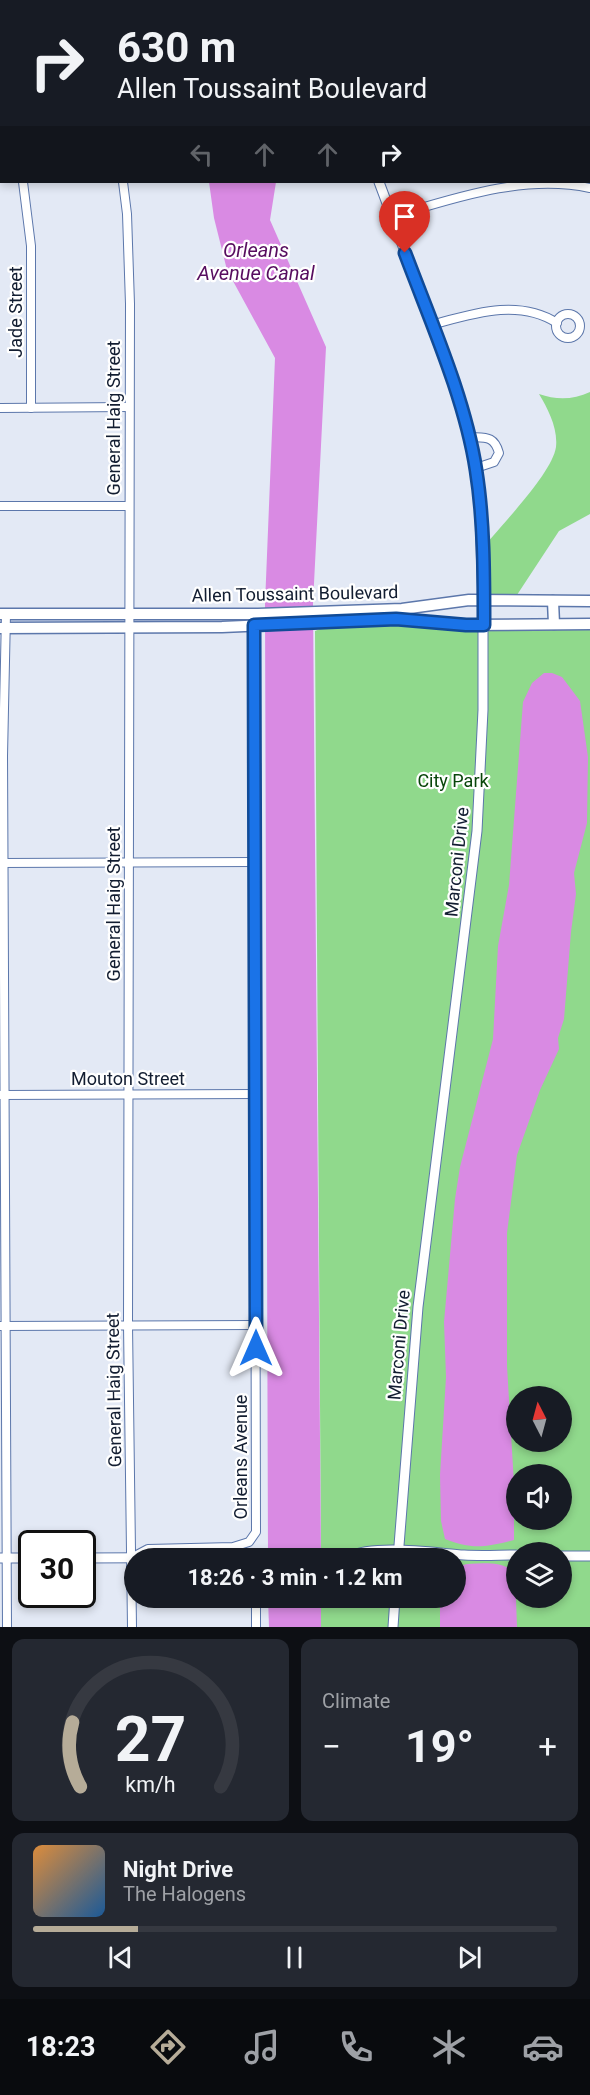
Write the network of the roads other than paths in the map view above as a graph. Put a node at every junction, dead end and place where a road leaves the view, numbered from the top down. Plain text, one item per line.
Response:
1 (23, 183) edge
2 (123, 183) edge
3 (379, 183) edge
4 (590, 188) edge
5 (391, 217) junction
6 (556, 323) dead end
7 (431, 325) junction
8 (129, 407) junction
9 (0, 408) edge
10 (31, 408) junction
11 (469, 437) junction
12 (476, 468) junction
13 (128, 506) junction
14 (0, 507) edge
15 (483, 600) junction
16 (553, 601) junction
17 (590, 601) edge
18 (130, 613) junction
19 (208, 613) junction
20 (3, 614) edge
21 (322, 617) junction
22 (257, 621) junction
23 (554, 624) junction
24 (590, 624) edge
25 (484, 625) junction
26 (209, 627) junction
27 (3, 628) edge
28 (130, 628) junction
29 (2, 756) edge
30 (255, 862) junction
31 (2, 863) edge
32 (129, 863) junction
33 (2, 1094) edge
34 (129, 1094) junction
35 (255, 1094) junction
36 (128, 1325) junction
37 (256, 1325) junction
38 (3, 1326) edge
39 (133, 1548) edge
40 (190, 1548) edge
41 (399, 1548) edge
42 (468, 1555) edge
43 (506, 1555) edge
44 (572, 1556) edge
45 (590, 1556) edge
46 (3, 1558) edge
47 (96, 1558) edge
48 (124, 1558) edge
49 (132, 1608) edge
50 (256, 1608) edge
51 (394, 1608) edge
52 (7, 1627) edge
53 (132, 1627) edge
54 (256, 1627) edge
55 (393, 1627) edge

1 - 10 street, Jade Street
2 - 8 street, General Haig Street
3 - 5 street, Marconi Drive
4 - 5 street
5 - 7 street, Marconi Drive
6 - 7 street
7 - 11 street, Marconi Drive
8 - 10 street
8 - 13 street, General Haig Street
9 - 10 street
11 - 12 street, Marconi Drive
11 - 12 street
12 - 15 street, Marconi Drive
13 - 14 street
13 - 18 street, General Haig Street
15 - 16 main road, Allen Toussaint Boulevard
15 - 21 main road, Allen Toussaint Boulevard
15 - 25 street, Marconi Drive
16 - 17 main road, Allen Toussaint Boulevard
16 - 23 main road
18 - 19 main road, Allen Toussaint Boulevard
18 - 20 main road, Allen Toussaint Boulevard
18 - 28 street, General Haig Street
19 - 22 main road, Allen Toussaint Boulevard
19 - 26 main road
20 - 27 street
21 - 22 main road, Allen Toussaint Boulevard
21 - 25 main road, Allen Toussaint Boulevard
22 - 26 main road, Allen Toussaint Boulevard
22 - 30 street, Orleans Avenue
23 - 24 main road, Allen Toussaint Boulevard
23 - 25 main road, Allen Toussaint Boulevard
25 - 41 street, Marconi Drive
26 - 28 main road, Allen Toussaint Boulevard
27 - 28 main road, Allen Toussaint Boulevard
27 - 29 street
28 - 32 street, General Haig Street
29 - 31 street
30 - 32 street
30 - 35 street, Orleans Avenue
31 - 32 street
31 - 33 street
32 - 34 street, General Haig Street
33 - 34 street, Mouton Street
33 - 38 street
34 - 35 street, Mouton Street
34 - 36 street, General Haig Street
35 - 37 street, Orleans Avenue
36 - 37 street
36 - 38 street
36 - 39 street, General Haig Street
37 - 40 street, Orleans Avenue
38 - 46 street
42 - 43 street
44 - 45 street
46 - 52 street
47 - 48 street
49 - 53 street, General Haig Street
50 - 54 street
51 - 55 street

